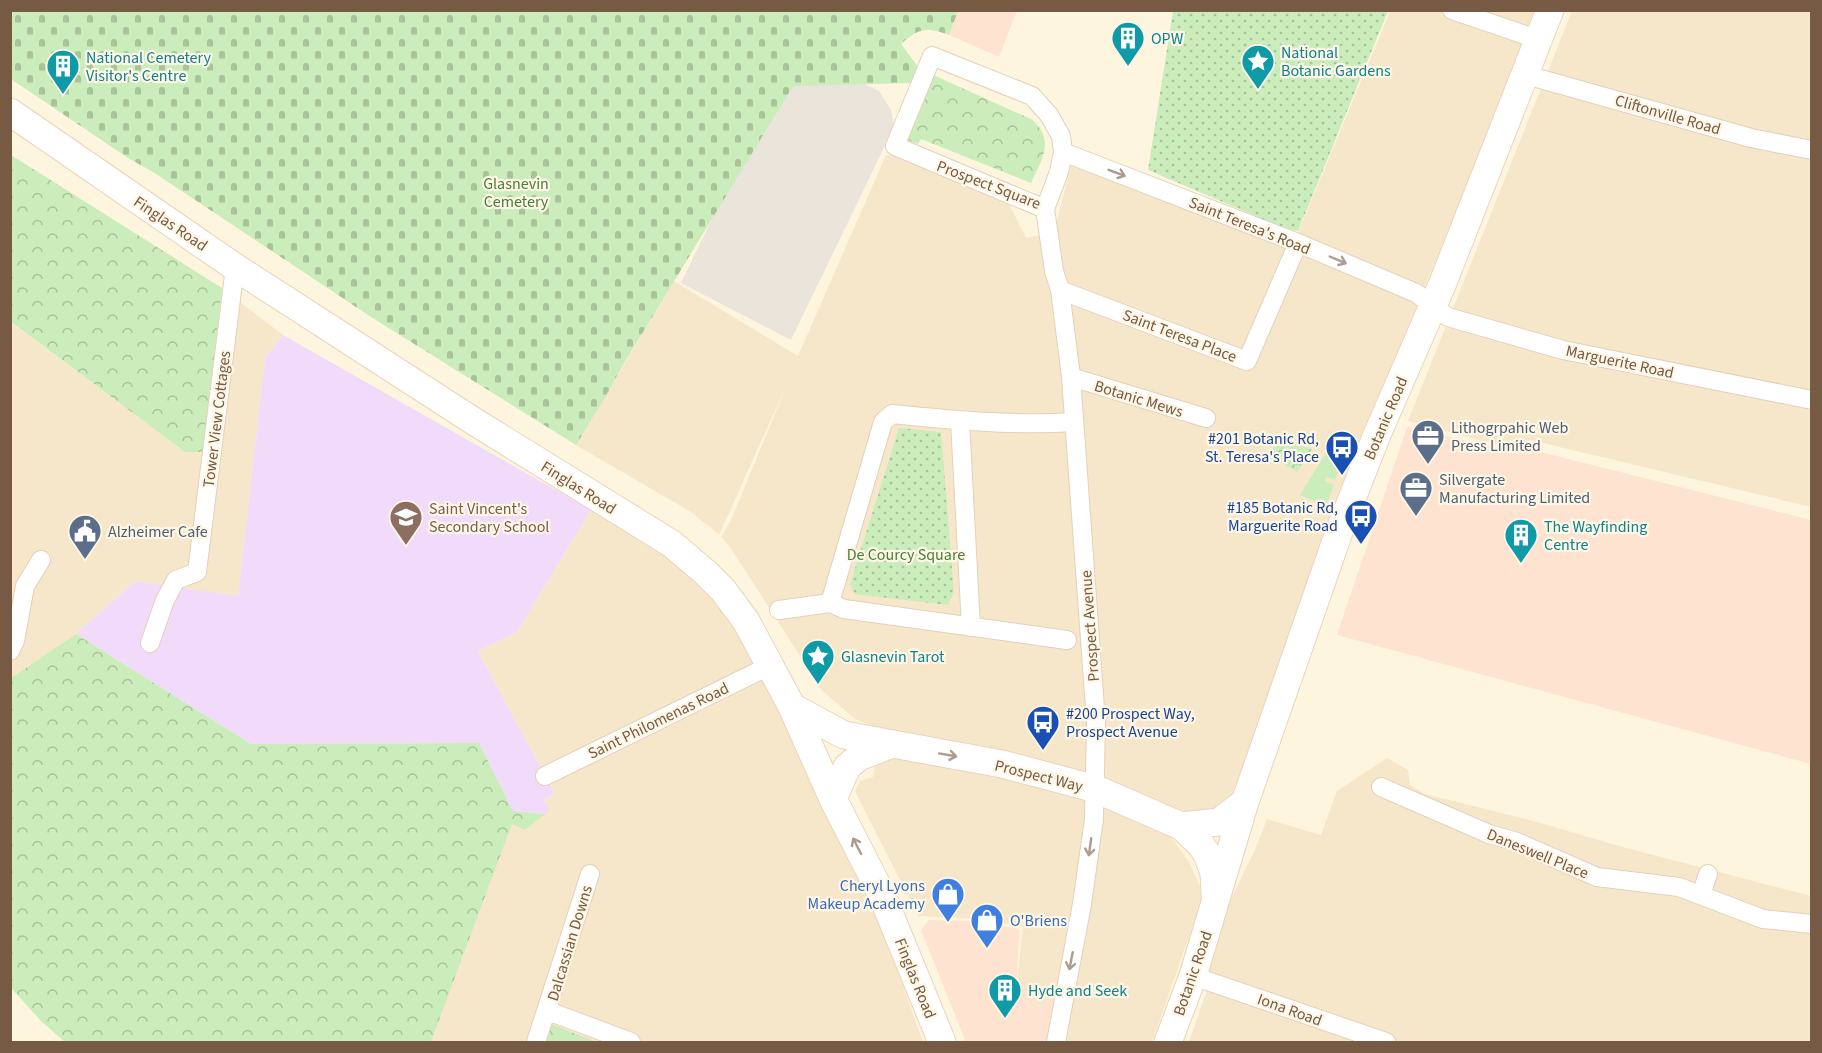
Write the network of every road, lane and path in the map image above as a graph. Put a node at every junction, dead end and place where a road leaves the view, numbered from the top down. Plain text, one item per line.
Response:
1 (1452, 10) edge
2 (1550, 10) edge
3 (1538, 39) junction
4 (1526, 75) junction
5 (10, 112) edge
6 (1812, 150) edge
7 (1063, 152) junction
8 (1045, 209) junction
9 (1298, 243) junction
10 (235, 267) junction
11 (1060, 290) junction
12 (1434, 306) junction
13 (1071, 377) junction
14 (1812, 400) edge
15 (1206, 418) dead end
16 (960, 421) junction
17 (1074, 423) junction
18 (40, 560) dead end
19 (830, 603) junction
20 (779, 610) dead end
21 (971, 627) junction
22 (1067, 640) dead end
23 (150, 643) dead end
24 (10, 651) edge
25 (771, 665) junction
26 (792, 707) junction
27 (890, 745) junction
28 (545, 776) dead end
29 (1381, 787) dead end
30 (1096, 789) junction
31 (833, 799) junction
32 (1245, 802) junction
33 (1181, 826) junction
34 (590, 874) dead end
35 (1708, 874) dead end
36 (1701, 895) junction
37 (1215, 904) junction
38 (1812, 924) edge
39 (1193, 976) junction
40 (548, 1011) junction
41 (536, 1042) edge
42 (631, 1042) edge
43 (942, 1042) edge
44 (1056, 1042) edge
45 (1168, 1042) edge
46 (1386, 1042) edge

1 - 3 street
2 - 3 main road, Botanic Road
3 - 4 main road, Botanic Road
4 - 6 street, Cliftonville Road
4 - 12 main road, Botanic Road
5 - 10 main road, Finglas Road
7 - 8 street, Prospect Square
7 - 8 street, Prospect Square
7 -> 9 street, Saint Teresa's Road
8 - 11 street, Prospect Avenue
9 - 11 street, Saint Teresa Place
9 -> 12 street, Saint Teresa's Road
10 - 23 street, Tower View Cottages
10 - 25 main road, Finglas Road
11 - 13 street, Prospect Avenue
12 - 14 street, Marguerite Road
12 - 32 main road, Botanic Road
13 - 15 street, Botanic Mews
13 - 17 street, Prospect Avenue
16 - 17 street
16 - 19 street
16 - 21 street
17 - 30 street, Prospect Avenue
18 - 24 street
19 - 20 street
19 - 21 street
21 - 22 street
25 - 26 main road, Finglas Road
25 - 28 street, Saint Philomenas Road
26 - 27 main road, Prospect Way
26 - 31 main road, Finglas Road
27 -> 30 main road, Prospect Way
27 - 31 main road
29 - 36 street, Daneswell Place
30 - 33 main road, Prospect Way
30 -> 44 street, Prospect Avenue
43 -> 31 main road, Finglas Road
32 - 33 main road
32 - 37 main road, Botanic Road
33 - 37 main road, Botanic Road
34 - 40 street, Dalcassian Downs
35 - 36 street
36 - 38 street, Daneswell Place
37 - 39 main road, Botanic Road
39 - 45 main road, Botanic Road
39 - 46 street, Iona Road
40 - 41 street, Dalcassian Downs
40 - 42 street, Dalcassian Downs

